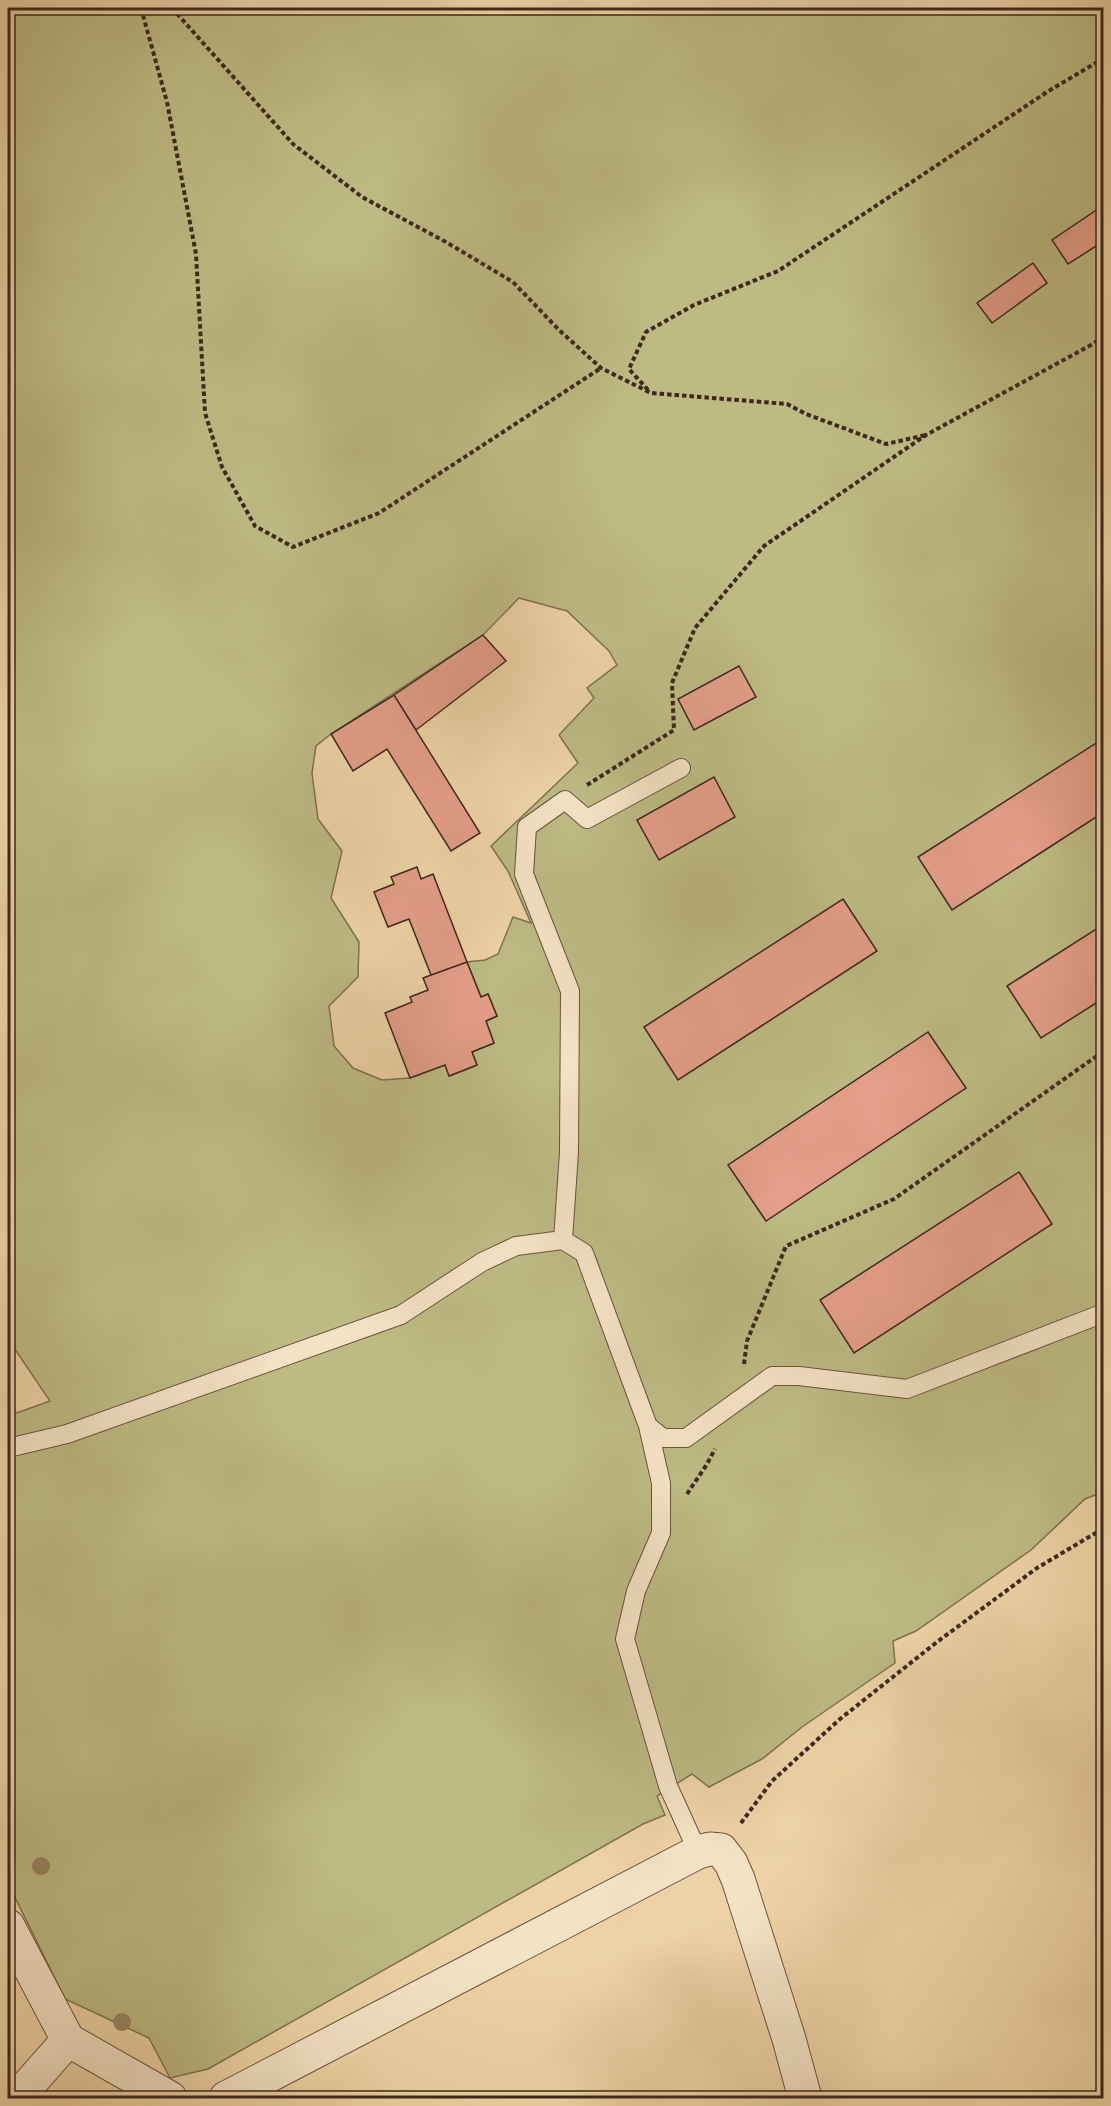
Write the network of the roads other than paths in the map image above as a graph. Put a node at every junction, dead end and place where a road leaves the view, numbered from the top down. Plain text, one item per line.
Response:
1 (681, 768) dead end
2 (563, 1240) junction
3 (1104, 1313) edge
4 (648, 1426) junction
5 (8, 1448) edge
6 (710, 1851) junction
7 (8, 1926) edge
8 (68, 2040) junction
9 (18, 2098) edge
10 (170, 2098) edge
11 (226, 2098) edge
12 (805, 2098) edge

1 - 2 lane
2 - 4 lane
2 - 5 lane
3 - 4 lane
4 - 6 lane
6 - 11 street
6 - 12 street
7 - 8 street
8 - 9 street
8 - 10 street

